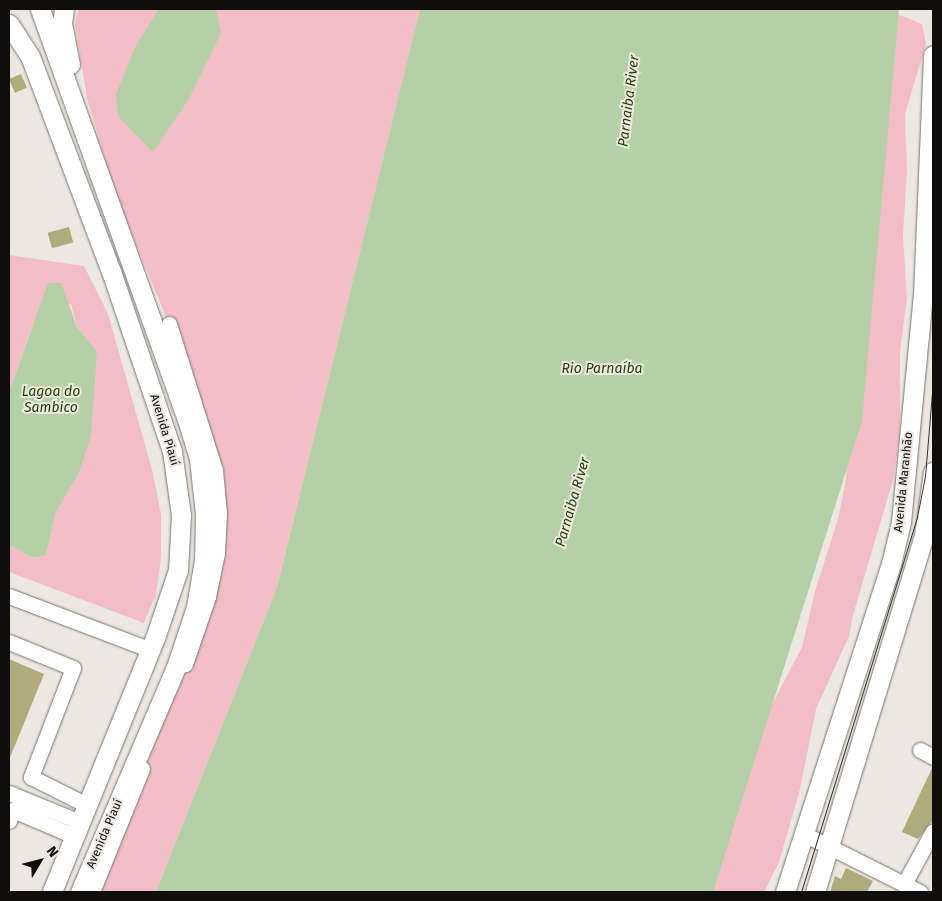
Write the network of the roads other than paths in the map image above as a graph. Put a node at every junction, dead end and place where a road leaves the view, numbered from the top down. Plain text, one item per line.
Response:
1 (13, 9) edge
2 (40, 9) edge
3 (64, 9) edge
4 (10, 28) edge
5 (933, 55) edge
6 (30, 56) junction
7 (81, 119) junction
8 (931, 137) edge
9 (168, 324) dead end
10 (933, 472) edge
11 (901, 522) junction
12 (929, 537) edge
13 (9, 596) edge
14 (9, 642) edge
15 (151, 650) junction
16 (9, 793) edge
17 (9, 821) edge
18 (80, 821) junction
19 (933, 831) edge
20 (804, 834) junction
21 (828, 847) junction
22 (904, 884) junction
23 (52, 892) edge
24 (80, 892) edge
25 (92, 892) edge
26 (785, 892) edge
27 (815, 892) edge
28 (920, 892) edge

1 - 6 main road
2 - 7 main road, Avenida Piauí
3 - 7 main road, Avenida Piauí
4 - 6 main road, Avenida Piauí
5 - 8 main road, Avenida Maranhão
6 - 15 main road, Avenida Piauí
7 - 24 main road, Avenida Piauí
8 - 11 main road, Avenida Maranhão
9 - 25 street
10 - 12 main road, Avenida Maranhão
11 - 12 main road
11 - 20 main road, Avenida Maranhão
12 - 21 main road, Avenida Maranhão
13 - 15 street
14 - 18 street
15 - 18 main road, Avenida Piauí
16 - 18 street
17 - 18 street
18 - 23 main road, Avenida Piauí
19 - 22 street
20 - 21 street
20 - 26 main road, Avenida Maranhão
21 - 22 street
21 - 27 main road, Avenida Maranhão
22 - 28 street

